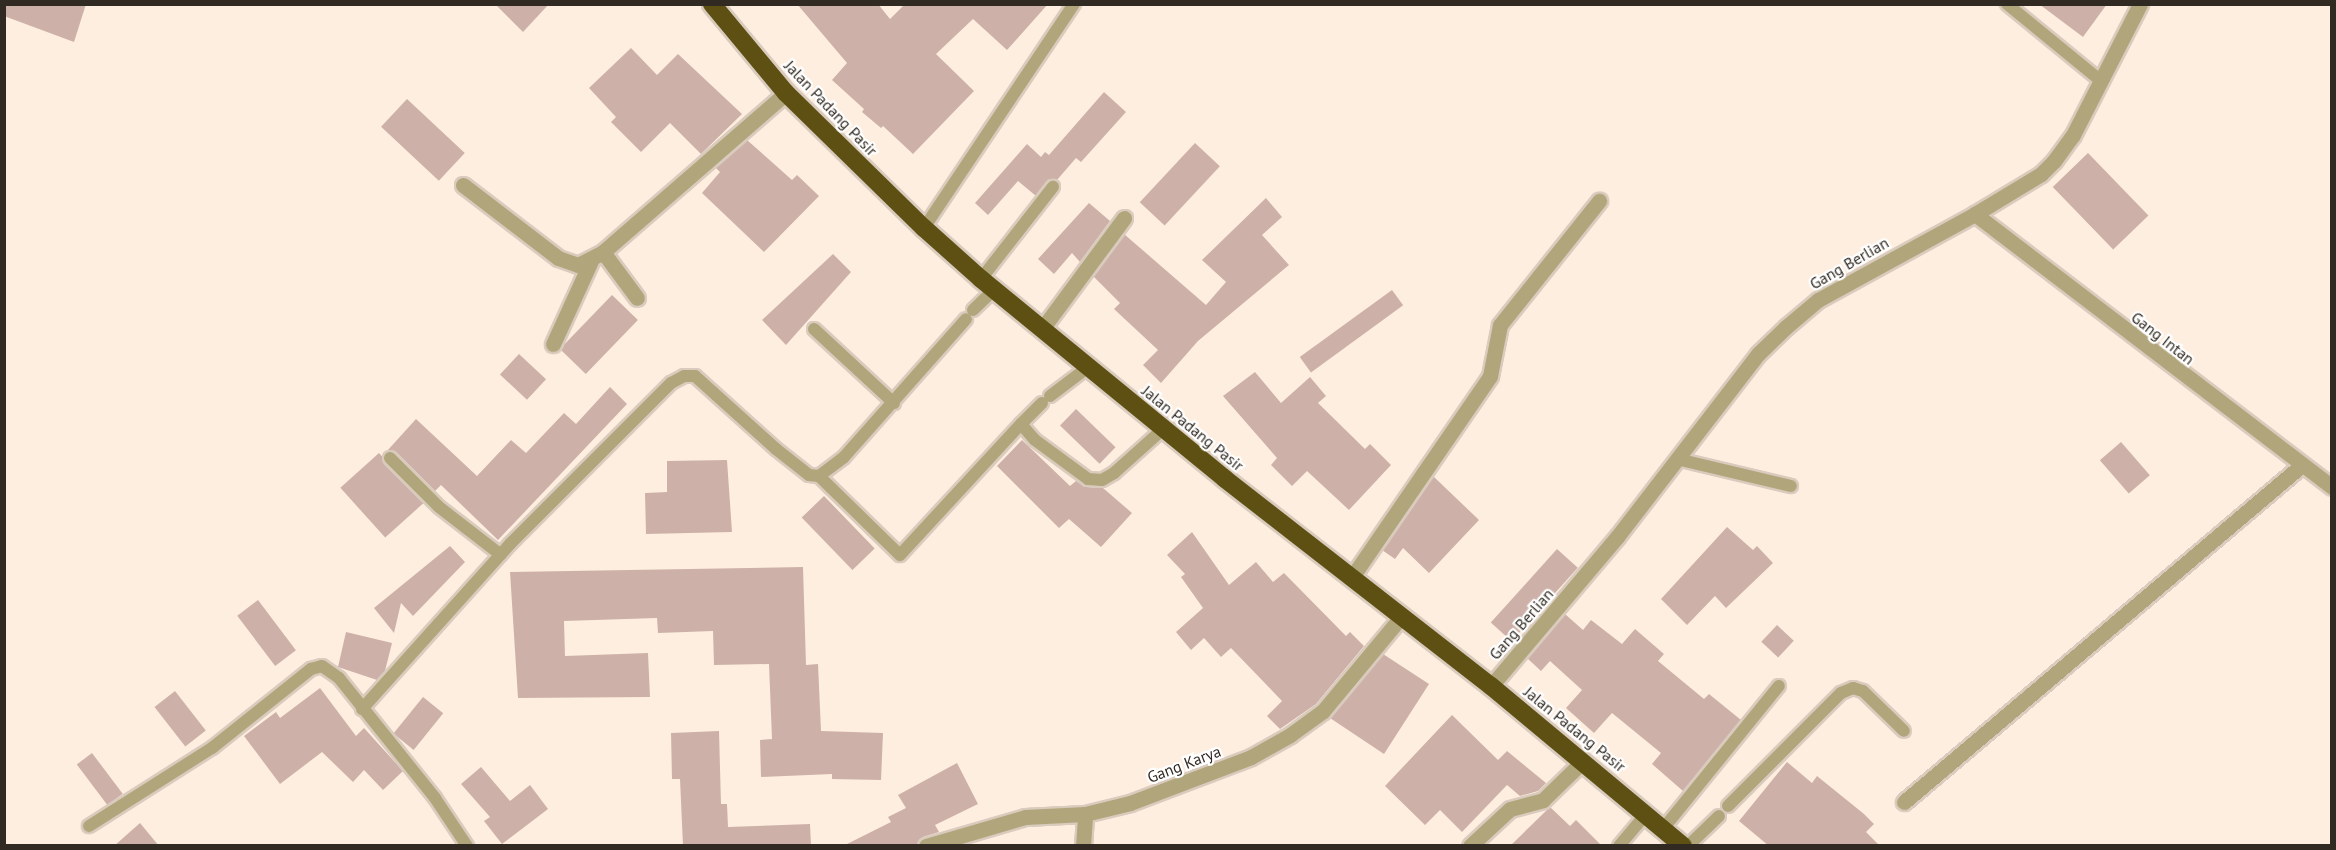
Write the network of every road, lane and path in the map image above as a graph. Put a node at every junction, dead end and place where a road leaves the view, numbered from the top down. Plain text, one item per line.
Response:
1 (712, 4) edge
2 (1074, 4) edge
3 (2007, 4) edge
4 (2140, 4) edge
5 (2101, 81) junction
6 (786, 93) junction
7 (463, 185) dead end
8 (1053, 187) dead end
9 (1599, 201) dead end
10 (1975, 214) junction
11 (1124, 218) dead end
12 (924, 228) junction
13 (598, 255) junction
14 (988, 284) junction
15 (637, 298) dead end
16 (814, 329) dead end
17 (1042, 330) junction
18 (553, 344) dead end
19 (1088, 367) junction
20 (894, 403) junction
21 (1022, 424) junction
22 (1163, 429) junction
23 (390, 458) dead end
24 (1677, 459) junction
25 (2302, 465) junction
26 (819, 476) junction
27 (1791, 486) dead end
28 (2331, 487) edge
29 (501, 555) junction
30 (1352, 577) junction
31 (1402, 616) junction
32 (1491, 686) junction
33 (1779, 686) dead end
34 (362, 710) junction
35 (1905, 731) dead end
36 (1583, 761) junction
37 (1904, 802) dead end
38 (1728, 806) dead end
39 (1085, 814) junction
40 (1646, 814) junction
41 (1719, 816) dead end
42 (89, 826) dead end
43 (1663, 829) junction
44 (467, 846) edge
45 (926, 846) edge
46 (1083, 846) edge
47 (1470, 846) edge
48 (1619, 846) edge
49 (1683, 846) edge
50 (1688, 846) edge

1 - 6 highway, Jalan Padang Pasir
2 - 12 lane
3 - 5 lane
4 - 5 street, Gang Berlian
5 - 10 street, Gang Berlian
6 - 12 highway, Jalan Padang Pasir
6 - 13 street
7 - 13 street
8 - 14 lane
9 - 30 street
10 - 24 street, Gang Berlian
10 - 25 street, Gang Intan
11 - 17 street
12 - 14 highway, Jalan Padang Pasir
13 - 15 street
13 - 18 street
14 - 17 highway, Jalan Padang Pasir
14 - 20 lane
16 - 20 lane
17 - 19 highway, Jalan Padang Pasir
19 - 21 lane
19 - 22 highway, Jalan Padang Pasir
20 - 26 lane
21 - 22 lane
21 - 26 lane
22 - 30 highway, Jalan Padang Pasir
23 - 29 lane
24 - 27 lane
24 - 32 street, Gang Berlian
25 - 28 street, Gang Intan
25 - 37 street
26 - 29 lane
29 - 34 lane
30 - 31 highway, Jalan Padang Pasir
31 - 32 highway, Jalan Padang Pasir
31 - 39 street, Gang Karya
32 - 36 highway, Jalan Padang Pasir
33 - 43 lane
34 - 42 lane
34 - 44 lane
35 - 38 lane
36 - 40 highway, Jalan Padang Pasir
36 - 47 street
39 - 45 street, Gang Karya
39 - 46 street
40 - 43 highway, Jalan Padang Pasir
40 - 48 lane
41 - 50 lane
43 - 49 highway, Jalan Padang Pasir

